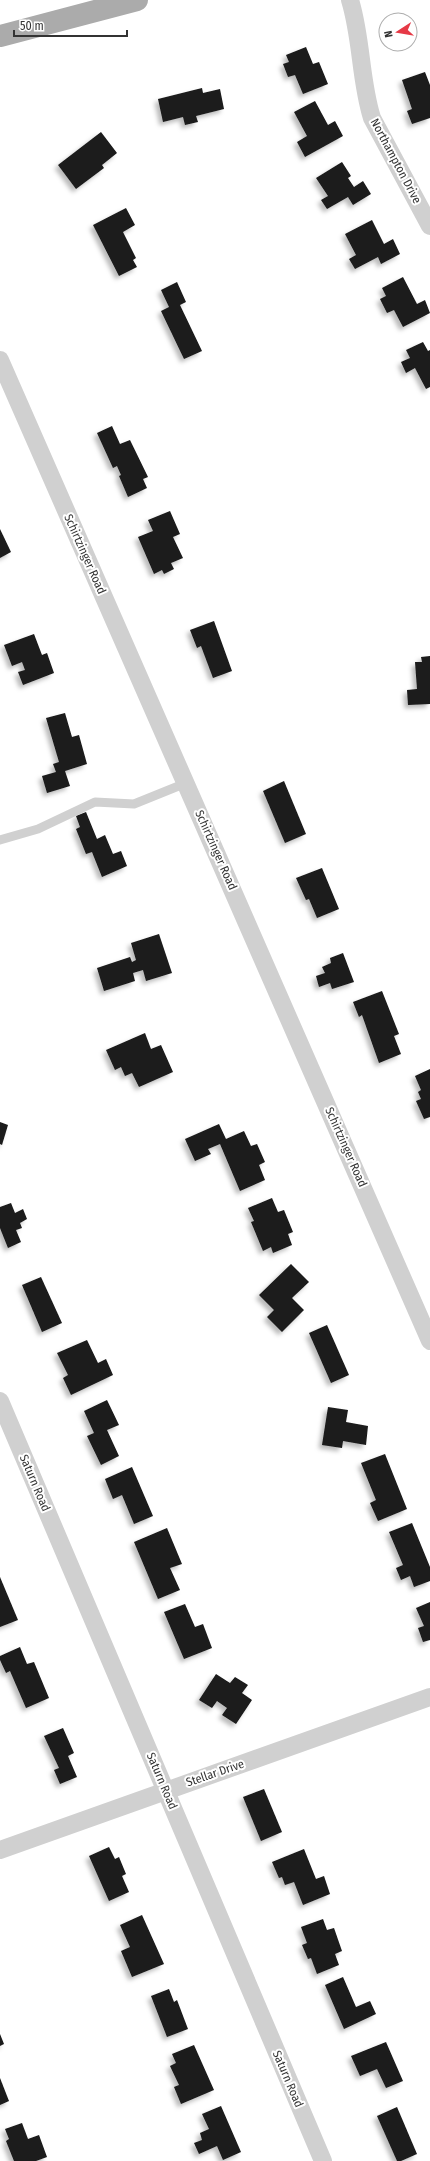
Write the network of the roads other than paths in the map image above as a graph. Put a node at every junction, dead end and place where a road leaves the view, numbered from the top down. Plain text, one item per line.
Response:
1 (138, 0) edge
2 (350, 0) edge
3 (0, 36) edge
4 (430, 226) edge
5 (0, 360) edge
6 (186, 783) junction
7 (0, 840) edge
8 (430, 1340) edge
9 (0, 1401) edge
10 (430, 1697) edge
11 (166, 1790) junction
12 (0, 1850) edge
13 (323, 2161) edge

1 - 3 main road
2 - 4 street, Northampton Drive
5 - 6 street, Schirtzinger Road
6 - 7 lane
6 - 8 street, Schirtzinger Road
9 - 11 street, Saturn Road
10 - 11 street, Stellar Drive
11 - 12 street, Stellar Drive
11 - 13 street, Saturn Road

